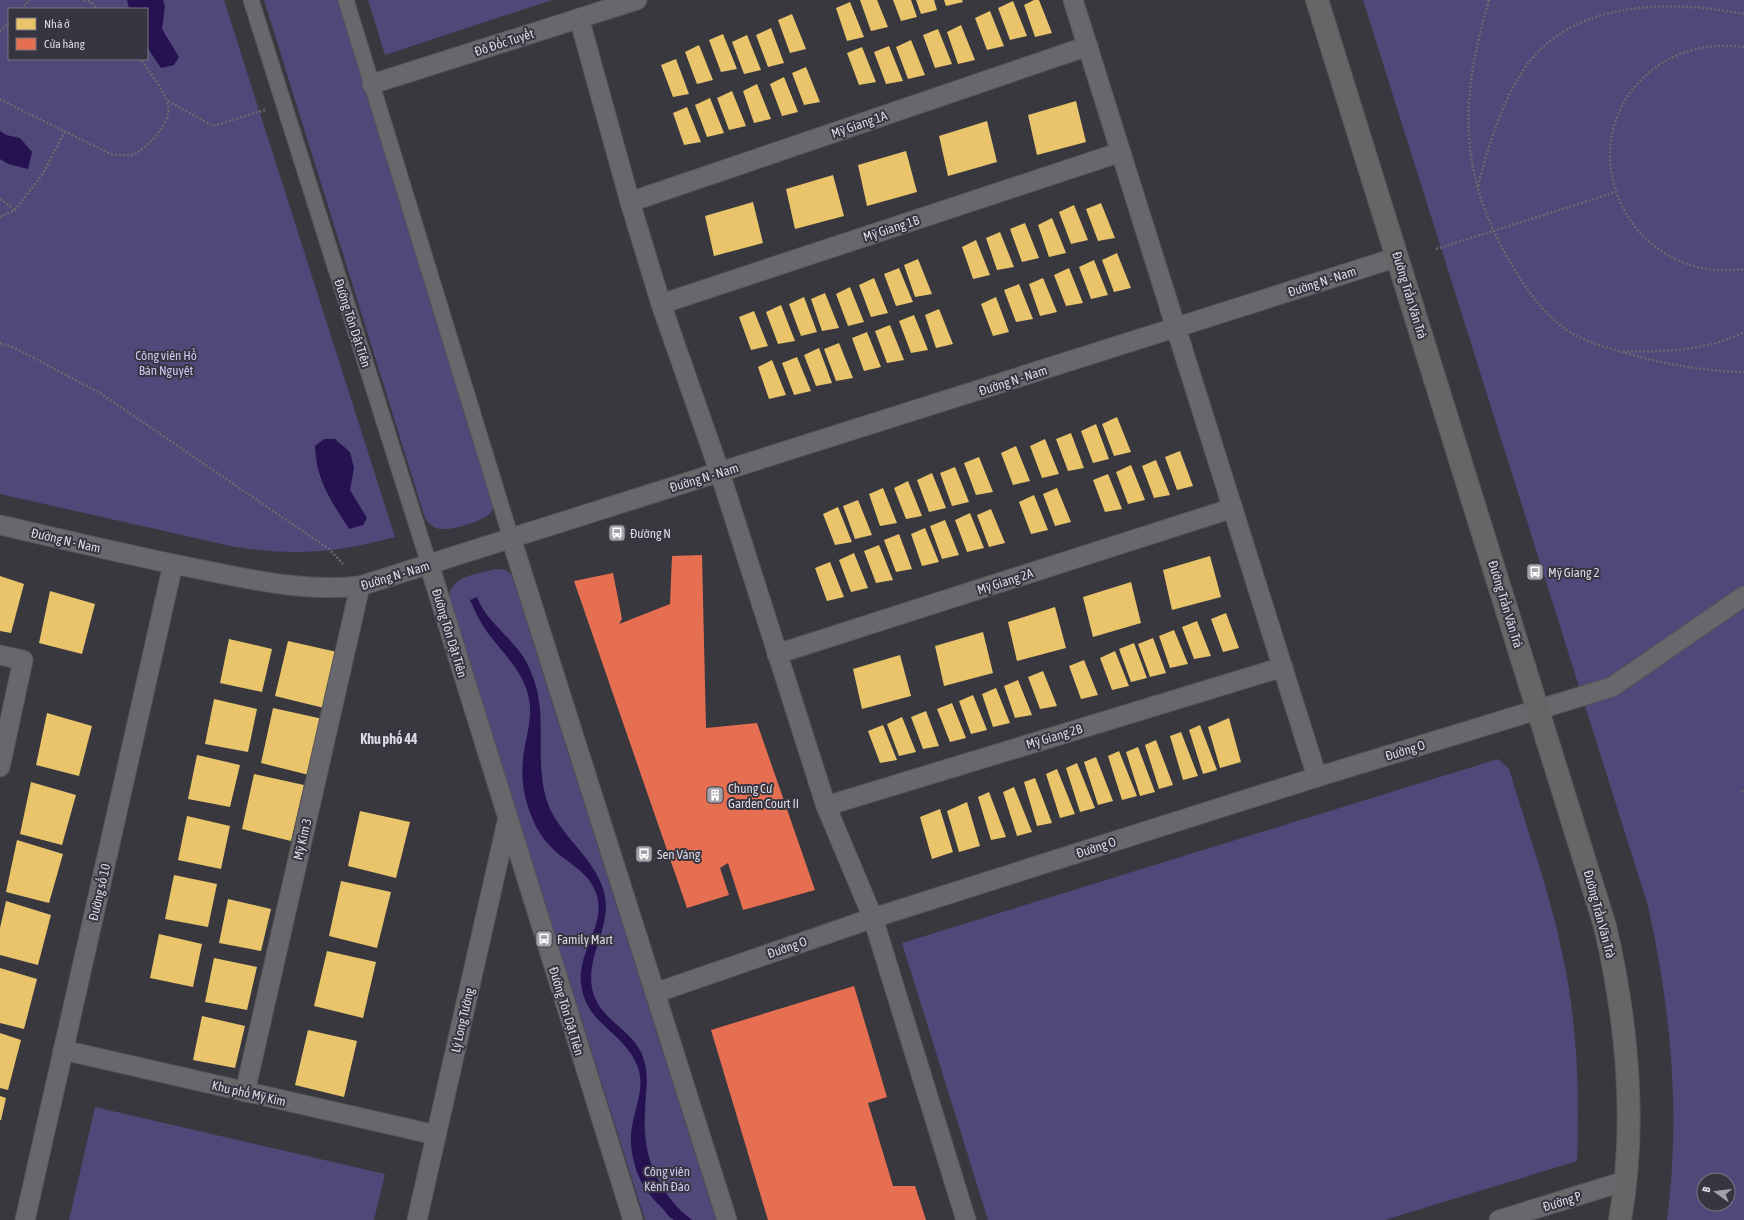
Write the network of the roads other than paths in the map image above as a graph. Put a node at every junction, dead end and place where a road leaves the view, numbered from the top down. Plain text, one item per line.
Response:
1 (251, 0) edge
2 (346, 0) edge
3 (637, 0) edge
4 (1073, 0) edge
5 (1317, 0) edge
6 (579, 18) junction
7 (1088, 46) junction
8 (372, 84) junction
9 (1121, 152) junction
10 (630, 202) junction
11 (1398, 257) junction
12 (661, 304) junction
13 (1176, 328) junction
14 (720, 473) junction
15 (1233, 508) junction
16 (0, 526) edge
17 (511, 538) junction
18 (173, 564) junction
19 (429, 564) junction
20 (360, 586) junction
21 (1744, 596) edge
22 (0, 654) edge
23 (777, 654) junction
24 (1282, 667) junction
25 (1539, 710) junction
26 (0, 767) edge
27 (1317, 777) junction
28 (826, 806) junction
29 (508, 820) junction
30 (873, 918) junction
31 (655, 993) junction
32 (63, 1050) junction
33 (245, 1092) junction
34 (436, 1135) junction
35 (1625, 1181) junction
36 (25, 1220) edge
37 (417, 1220) edge
38 (633, 1220) edge
39 (727, 1220) edge
40 (966, 1220) edge
41 (1499, 1220) edge
42 (1620, 1220) edge

1 - 19 street, Đường Tôn Dật Tiên
2 - 8 street
3 - 6 street, Đô Đốc Tuyết
4 - 7 street
5 - 11 main road, Đường Trần Văn Trà
6 - 8 street, Đô Đốc Tuyết
6 - 10 street
7 - 9 street
7 - 10 street, Mỹ Giang 1A
8 - 17 street
9 - 12 street, Mỹ Giang 1B
9 - 13 street
10 - 12 street
11 - 13 street, Đường N - Nam
11 - 25 main road, Đường Trần Văn Trà
12 - 14 street
13 - 14 street, Đường N - Nam
13 - 15 street
14 - 17 street, Đường N - Nam
14 - 23 street
15 - 23 street, Mỹ Giang 2A
15 - 24 street
16 - 18 street, Đường N - Nam
17 - 19 street, Đường N - Nam
17 - 31 street
18 - 20 street, Đường N - Nam
18 - 32 street, Đường số 10
19 - 20 street, Đường N - Nam
19 - 29 street, Đường Tôn Dật Tiên
20 - 33 street, Mỹ Kim 3
21 - 25 street, Đường O
22 - 26 street
23 - 28 street
24 - 27 street
24 - 28 street, Mỹ Giang 2B
25 - 27 street, Đường O
25 - 35 main road, Đường Trần Văn Trà
27 - 30 street, Đường O
28 - 30 street
29 - 34 street, Lý Long Tường
29 - 38 street, Đường Tôn Dật Tiên
30 - 31 street, Đường O
30 - 40 street
31 - 39 street
32 - 33 street, Khu phố Mỹ Kim
32 - 36 street, Đường số 10
33 - 34 street, Khu phố Mỹ Kim
34 - 37 street, Lý Long Tường
35 - 41 street, Đường P
35 - 42 main road, Đường Trần Văn Trà

